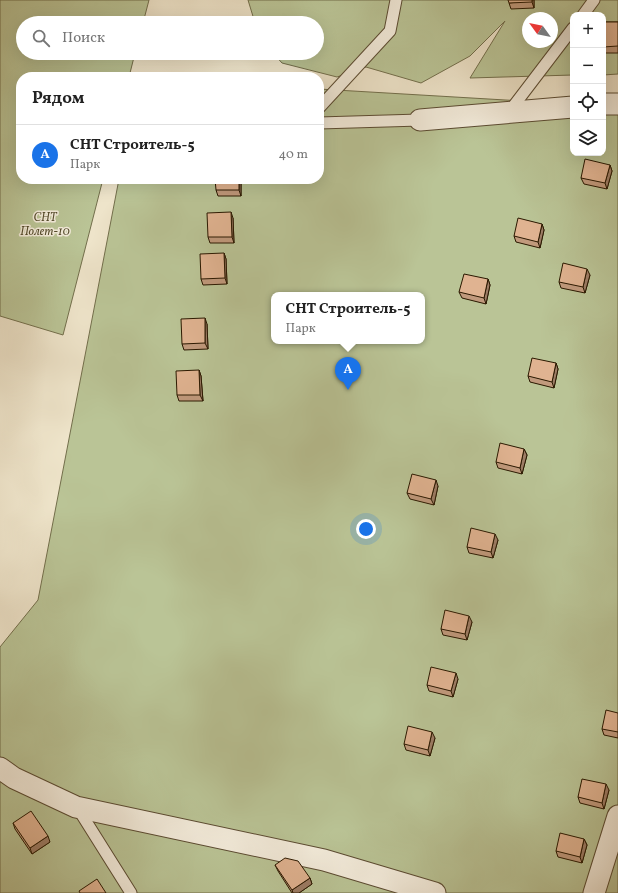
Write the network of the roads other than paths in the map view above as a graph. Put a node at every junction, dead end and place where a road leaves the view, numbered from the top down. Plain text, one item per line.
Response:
1 (396, 0) edge
2 (594, 0) edge
3 (585, 12) edge
4 (570, 32) edge
5 (324, 103) edge
6 (606, 104) edge
7 (618, 104) edge
8 (570, 107) edge
9 (509, 112) junction
10 (420, 120) joint
11 (324, 123) edge
12 (0, 768) edge
13 (76, 807) junction
14 (618, 816) edge
15 (411, 889) edge
16 (131, 893) edge
17 (435, 893) edge
18 (594, 893) edge

1 - 5 lane
2 - 3 lane
4 - 9 lane
6 - 7 street
8 - 9 street
9 - 10 street
10 - 11 lane
12 - 13 street
13 - 15 street
13 - 16 lane
14 - 18 street
15 - 17 street

